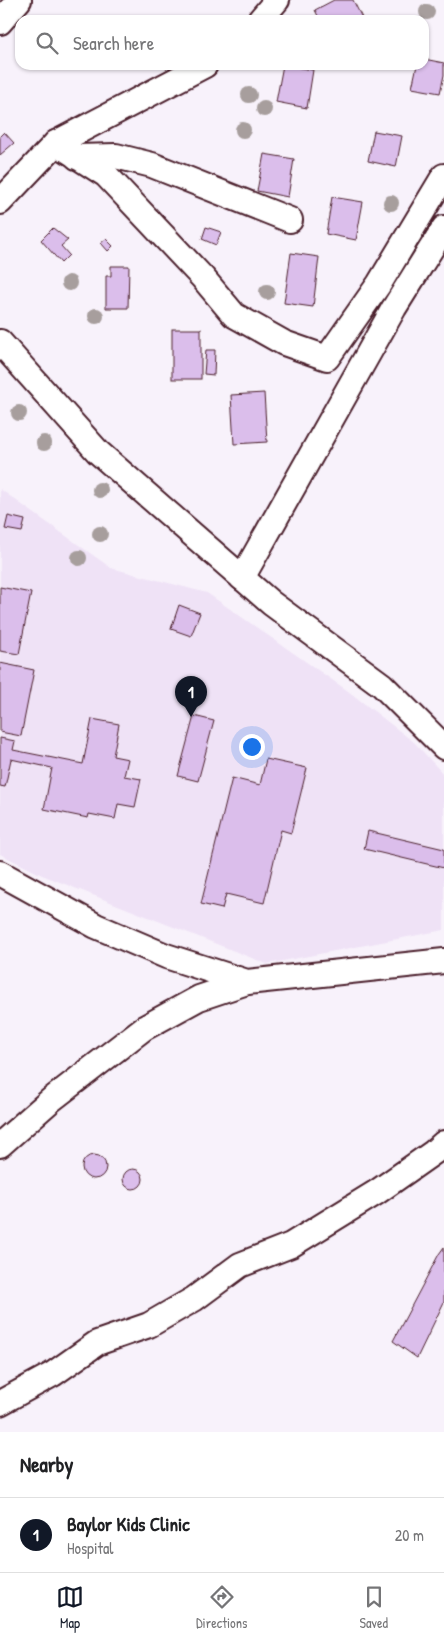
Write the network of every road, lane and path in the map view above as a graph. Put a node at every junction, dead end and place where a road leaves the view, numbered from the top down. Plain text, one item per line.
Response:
1 (19, 0) edge
2 (277, 0) edge
3 (264, 15) edge
4 (0, 22) edge
5 (195, 70) edge
6 (56, 143) junction
7 (77, 157) junction
8 (444, 176) edge
9 (0, 202) edge
10 (290, 220) dead end
11 (444, 228) edge
12 (0, 342) edge
13 (242, 578) junction
14 (444, 747) edge
15 (0, 873) edge
16 (444, 961) edge
17 (247, 982) junction
18 (444, 1143) edge
19 (0, 1145) edge
20 (0, 1403) edge

1 - 4 street
2 - 3 street
5 - 6 street
6 - 7 street
6 - 9 street
7 - 8 street
7 - 10 street
11 - 13 street
12 - 13 street
13 - 14 street
15 - 17 street
16 - 17 street
17 - 19 street
18 - 20 street

